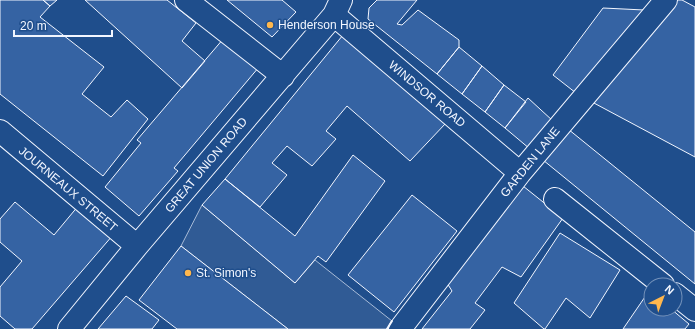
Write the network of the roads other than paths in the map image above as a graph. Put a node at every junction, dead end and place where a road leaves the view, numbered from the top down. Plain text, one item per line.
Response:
1 (186, 0) edge
2 (666, 0) edge
3 (337, 8) edge
4 (283, 76) junction
5 (0, 131) edge
6 (520, 173) junction
7 (554, 199) dead end
8 (137, 246) junction
9 (653, 277) edge
10 (683, 300) edge
11 (695, 310) edge
12 (69, 329) edge
13 (400, 329) edge

1 - 4 street
2 - 6 street, GARDEN LANE
3 - 4 street, GREAT UNION ROAD
3 - 6 street, WINDSOR ROAD
4 - 8 street, GREAT UNION ROAD
5 - 8 street, JOURNEAUX STREET
6 - 13 street, GARDEN LANE
7 - 9 street
8 - 12 street, GREAT UNION ROAD
10 - 11 street

